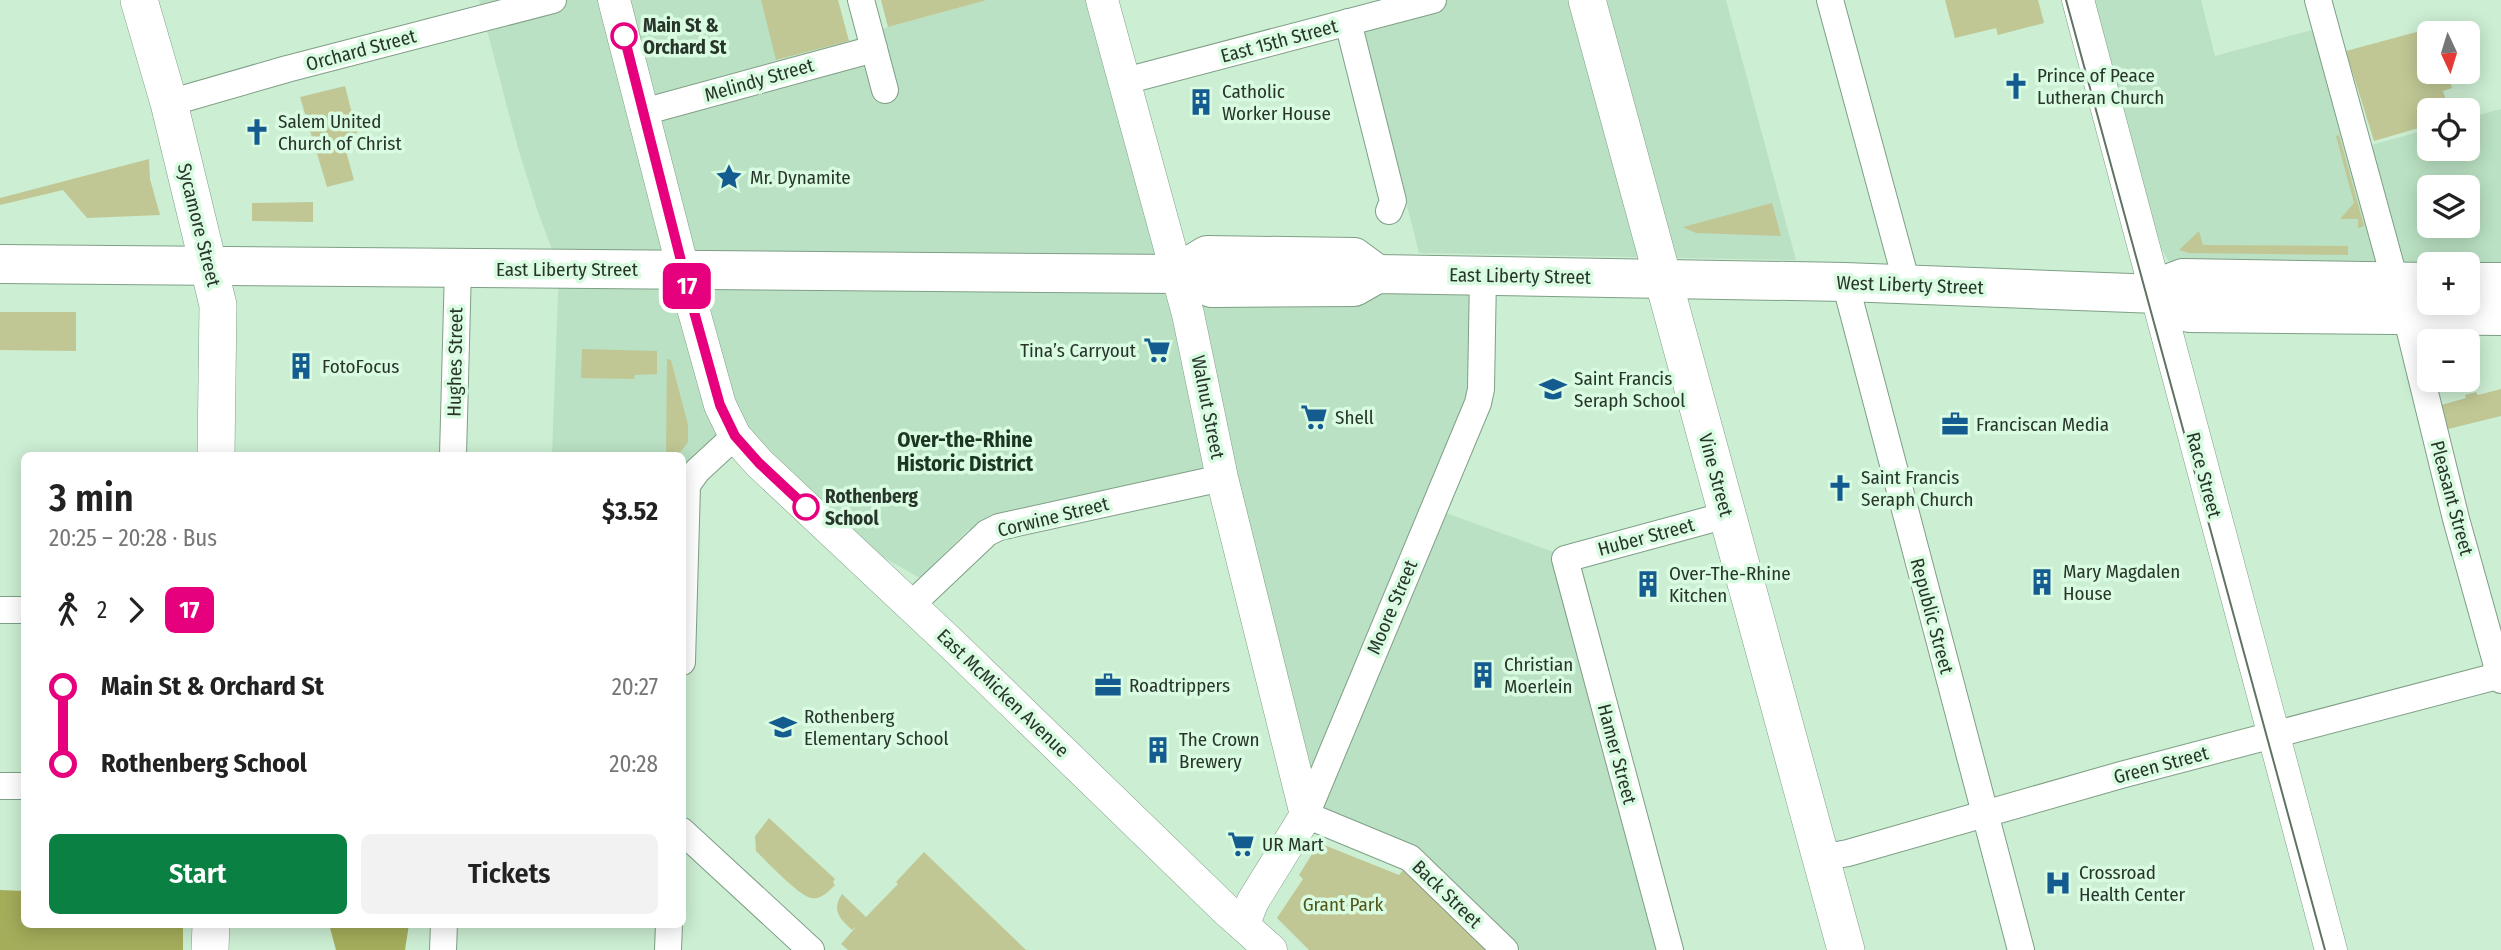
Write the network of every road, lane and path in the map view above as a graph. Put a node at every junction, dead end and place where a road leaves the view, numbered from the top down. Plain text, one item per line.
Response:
1 (139, 0) edge
2 (553, 0) edge
3 (614, 0) edge
4 (861, 0) edge
5 (1102, 0) edge
6 (1433, 0) edge
7 (1587, 0) edge
8 (1830, 0) edge
9 (2078, 0) edge
10 (2318, 0) edge
11 (1348, 22) junction
12 (874, 49) junction
13 (1125, 82) junction
14 (885, 90) dead end
15 (169, 103) junction
16 (643, 112) junction
17 (1389, 211) dead end
18 (0, 264) edge
19 (211, 267) junction
20 (457, 268) junction
21 (684, 270) junction
22 (1177, 274) junction
23 (1483, 275) junction
24 (1662, 277) junction
25 (1845, 282) junction
26 (2480, 282) edge
27 (2501, 282) edge
28 (1907, 285) junction
29 (2410, 293) edge
30 (2157, 294) junction
31 (2501, 316) edge
32 (735, 436) junction
33 (216, 452) edge
34 (453, 452) edge
35 (1222, 478) junction
36 (1727, 515) junction
37 (686, 520) edge
38 (1565, 559) joint
39 (911, 605) junction
40 (0, 610) edge
41 (21, 611) edge
42 (2500, 677) edge
43 (2275, 734) junction
44 (0, 786) edge
45 (21, 786) edge
46 (1984, 814) junction
47 (1306, 815) junction
48 (686, 835) edge
49 (1821, 858) junction
50 (1244, 923) junction
51 (211, 928) edge
52 (444, 928) edge
53 (669, 928) edge
54 (210, 950) edge
55 (443, 950) edge
56 (668, 950) edge
57 (811, 950) edge
58 (1271, 950) edge
59 (1505, 950) edge
60 (1670, 950) edge
61 (1846, 950) edge
62 (2021, 950) edge
63 (2331, 950) edge

1 - 15 main road, Sycamore Street
2 - 15 street, Orchard Street
3 - 16 street, East McMicken Avenue
4 - 12 street
5 - 13 street, Walnut Street
6 - 11 street, East 15th Street
7 - 24 main road, Vine Street
8 - 28 street
9 - 30 street, Race Street
10 - 29 street, Pleasant Street
11 - 13 street, East 15th Street
11 - 17 street
12 - 14 street
12 - 16 street, Melindy Street
13 - 22 street, Walnut Street
15 - 19 main road, Sycamore Street
16 - 21 street, East McMicken Avenue
18 - 19 main road, East Liberty Street
19 - 20 main road, East Liberty Street
19 - 33 main road, Sycamore Street
20 - 21 main road, East Liberty Street
20 - 34 street, Hughes Street
21 - 22 main road, East Liberty Street
21 - 32 street, East McMicken Avenue
22 - 23 main road, East Liberty Street
22 - 35 street, Walnut Street
23 - 24 main road, East Liberty Street
23 - 47 street, Moore Street
24 - 25 main road, West Liberty Street
24 - 36 main road, Vine Street
25 - 28 main road, West Liberty Street
25 - 46 street, Republic Street
26 - 27 main road
28 - 30 main road, West Liberty Street
29 - 30 main road, West Liberty Street
29 - 31 main road, West Liberty Street
29 - 42 street, Pleasant Street
30 - 43 street, Race Street
32 - 37 street
32 - 39 street, East McMicken Avenue
35 - 39 street, Corwine Street
35 - 47 street, Walnut Street
36 - 38 street, Huber Street
36 - 49 main road, Vine Street
38 - 60 street, Hamer Street
39 - 50 street, East McMicken Avenue
40 - 41 street
42 - 43 street, Green Street
43 - 46 street, Green Street
43 - 63 street, Race Street
44 - 45 street
46 - 49 street, Green Street
46 - 62 street, Republic Street
47 - 50 street, Moore Street
47 - 59 street, Back Street
48 - 57 street
49 - 61 main road, Vine Street
50 - 58 street, East McMicken Avenue
51 - 54 main road
52 - 55 street
53 - 56 street

